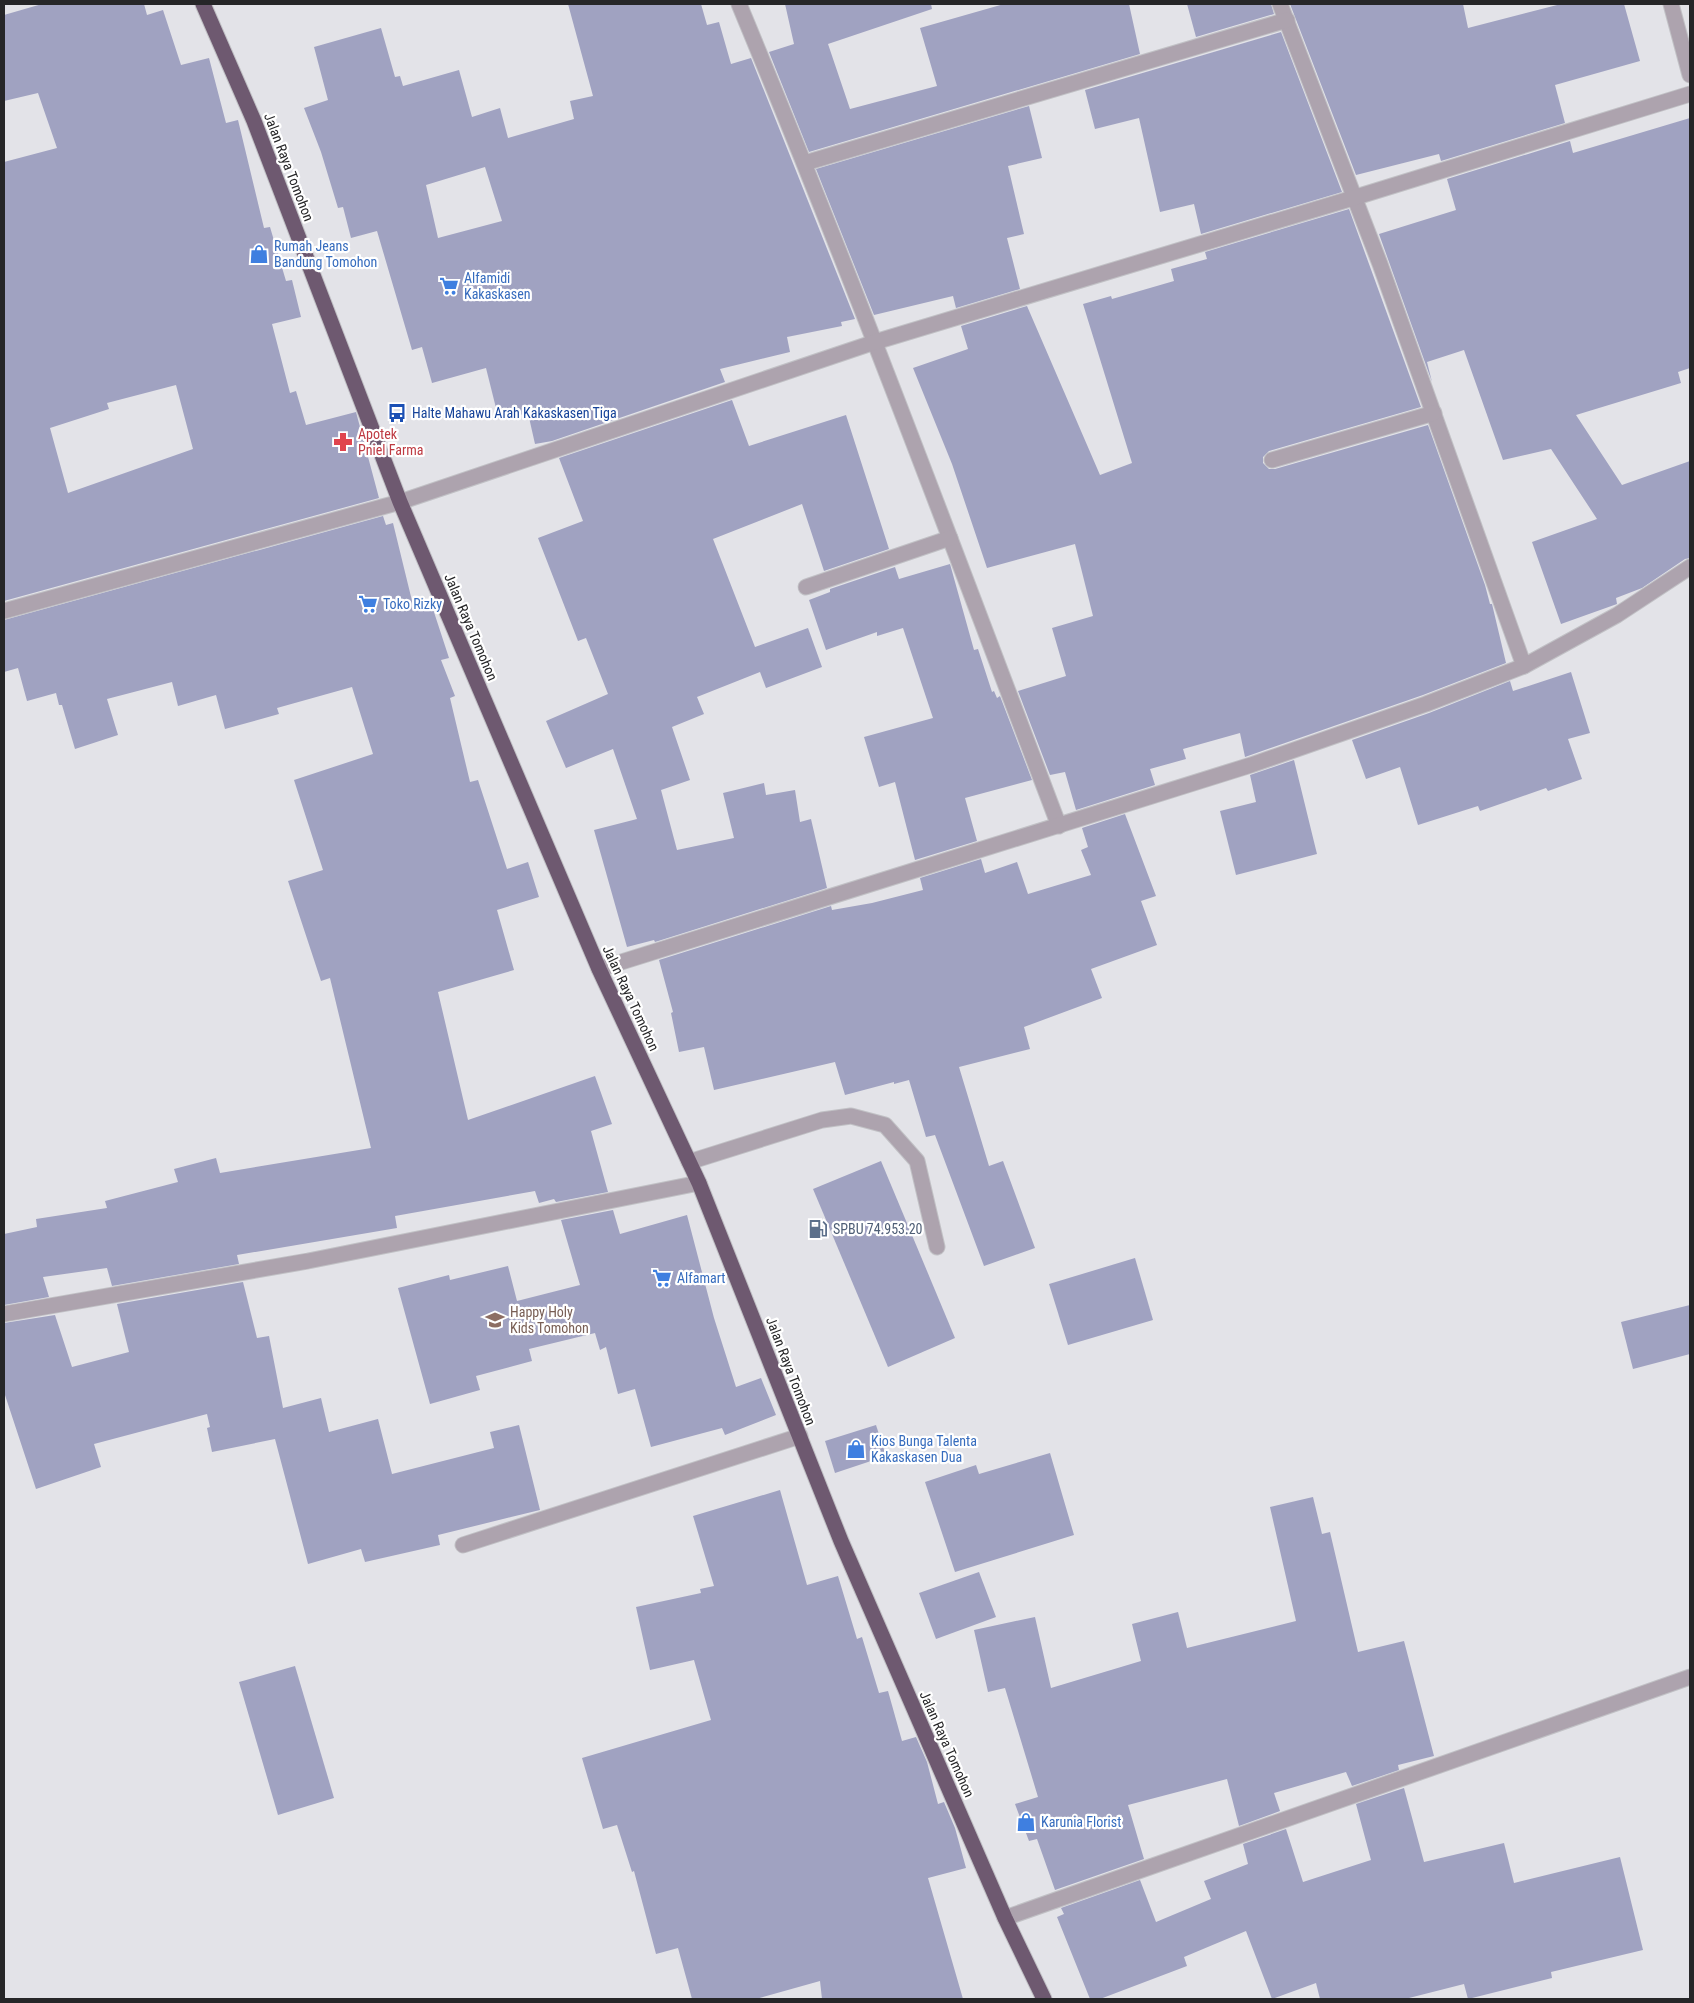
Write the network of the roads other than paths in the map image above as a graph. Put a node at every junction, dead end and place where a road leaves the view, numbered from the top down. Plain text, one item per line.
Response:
1 (203, 4) edge
2 (739, 4) edge
3 (1280, 4) edge
4 (1671, 4) edge
5 (1287, 20) junction
6 (1690, 75) edge
7 (1690, 94) edge
8 (805, 163) junction
9 (1353, 198) junction
10 (875, 342) junction
11 (1434, 413) junction
12 (1272, 460) dead end
13 (400, 502) junction
14 (950, 538) junction
15 (1690, 567) edge
16 (806, 587) dead end
17 (4, 611) edge
18 (1524, 666) junction
19 (1058, 826) junction
20 (599, 969) junction
21 (688, 1162) junction
22 (698, 1183) junction
23 (937, 1247) dead end
24 (4, 1314) edge
25 (800, 1436) junction
26 (463, 1545) dead end
27 (1690, 1678) edge
28 (1005, 1918) junction
29 (1044, 1999) edge

1 - 13 highway, Jalan Raya Tomohon
2 - 8 street
3 - 5 street
4 - 6 street
5 - 8 street
5 - 9 street
7 - 9 street
8 - 10 street
9 - 10 street
9 - 11 street
10 - 13 street
10 - 14 street
11 - 12 street
11 - 18 street
13 - 17 street
13 - 20 highway, Jalan Raya Tomohon
14 - 16 street
14 - 19 street
15 - 18 street
18 - 19 street
19 - 20 street
20 - 21 highway, Jalan Raya Tomohon
21 - 22 highway, Jalan Raya Tomohon
21 - 23 street
22 - 24 street
22 - 25 highway, Jalan Raya Tomohon
25 - 26 street
25 - 28 highway, Jalan Raya Tomohon
27 - 28 street
28 - 29 highway, Jalan Raya Tomohon

